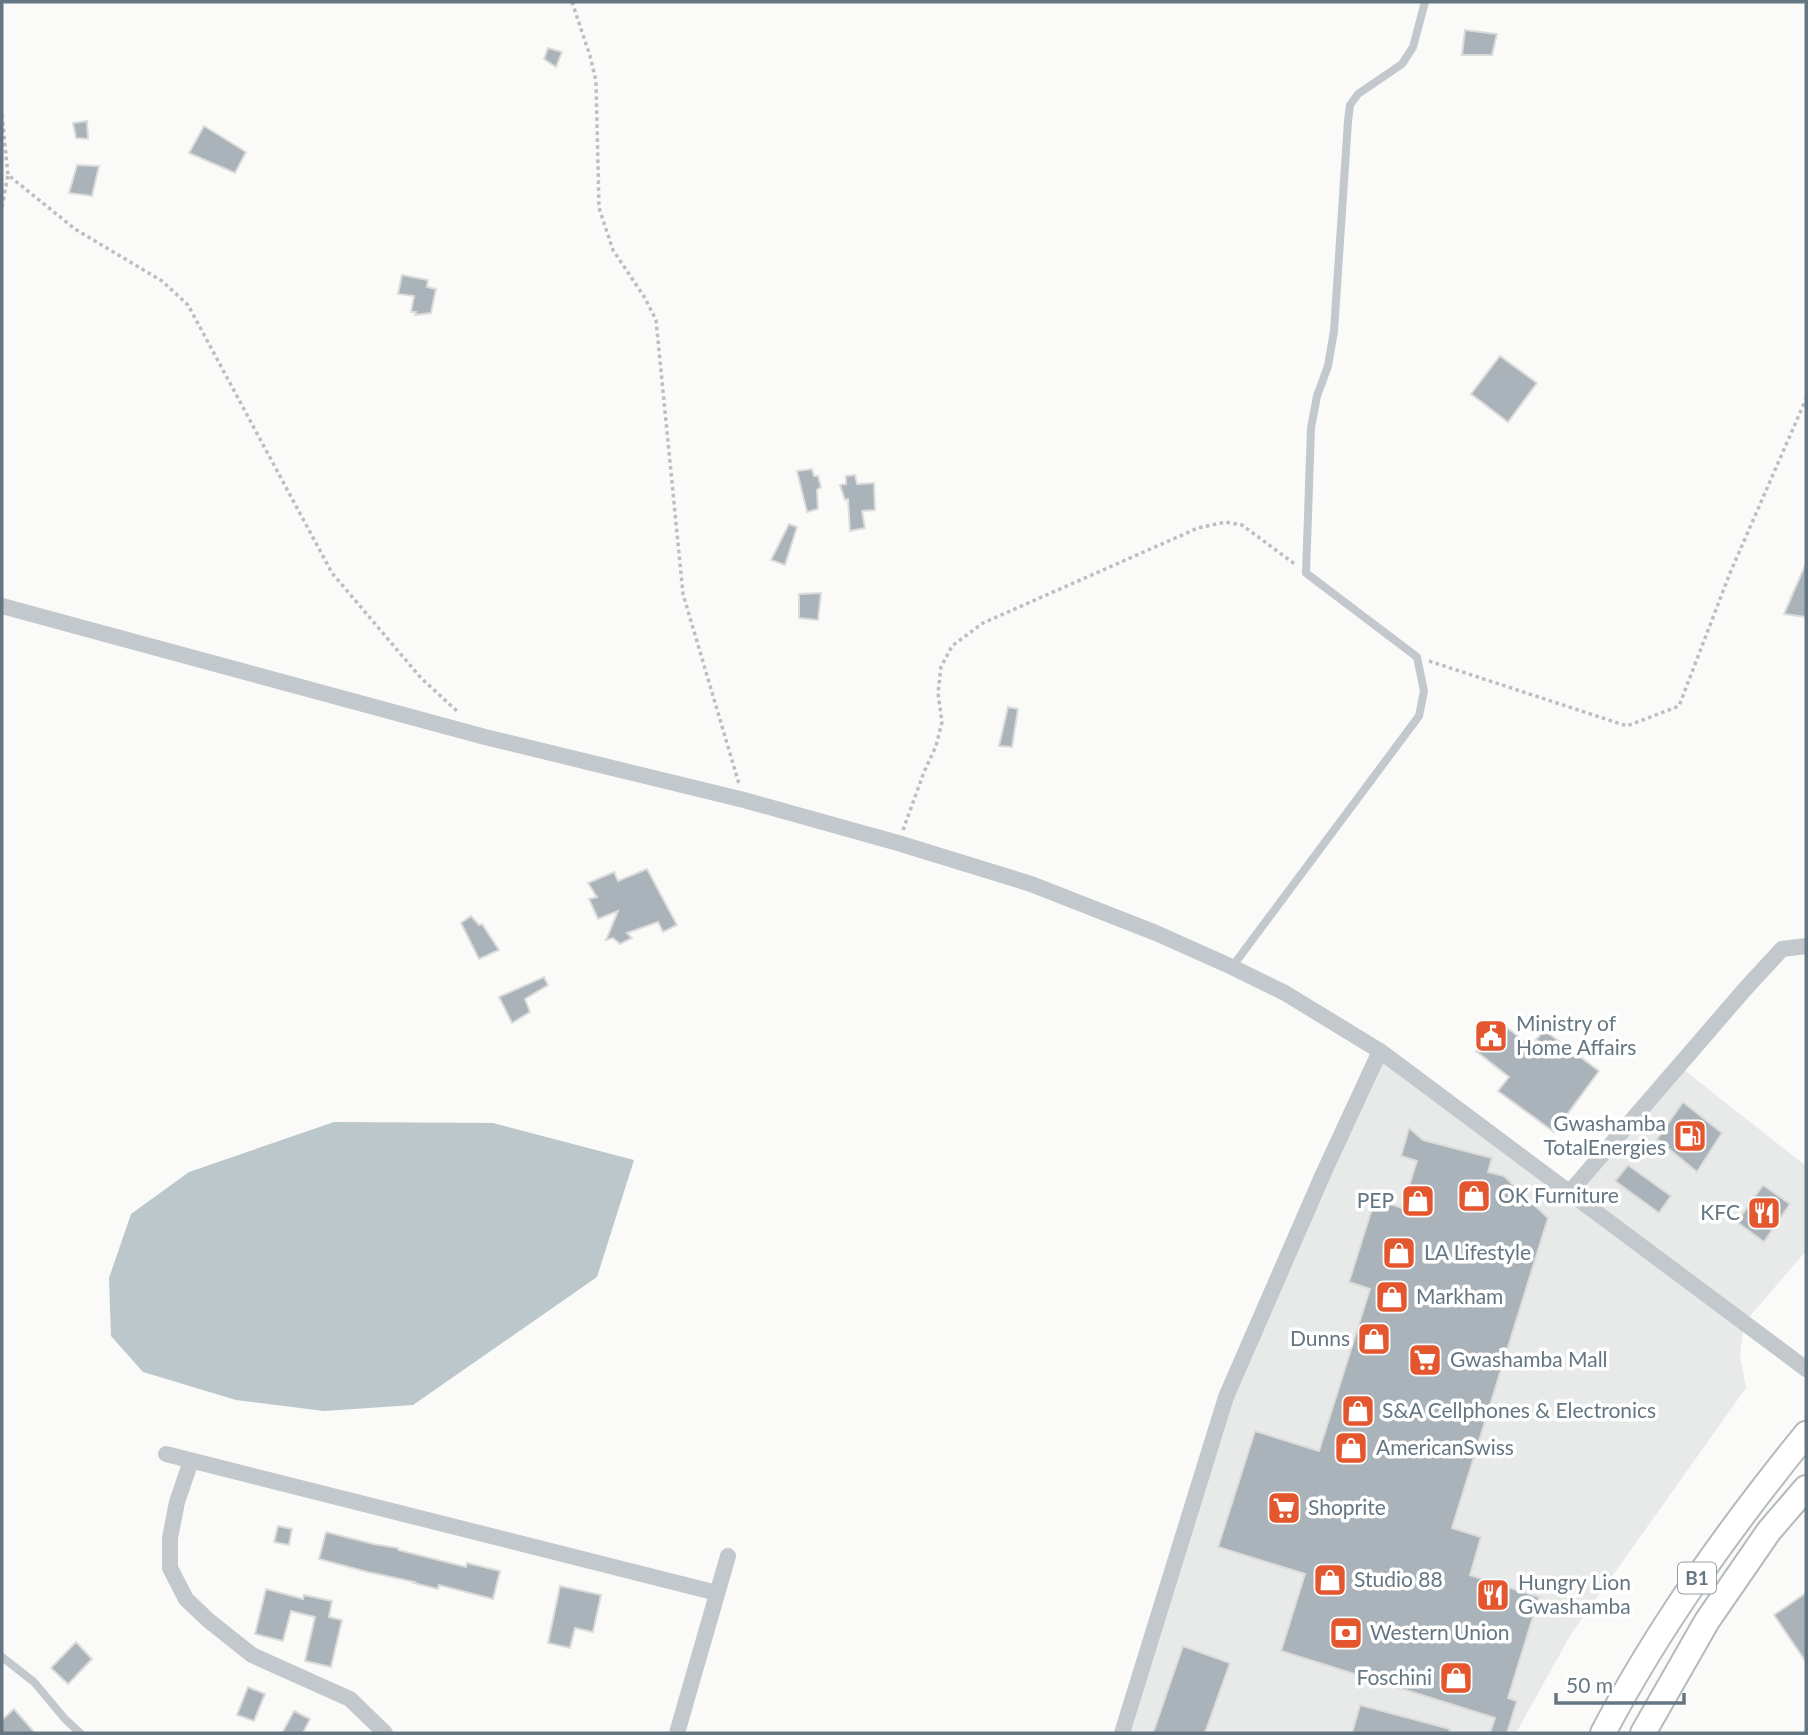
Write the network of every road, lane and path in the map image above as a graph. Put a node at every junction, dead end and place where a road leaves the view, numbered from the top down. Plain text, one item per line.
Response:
1 (572, 2) edge
2 (1425, 2) edge
3 (2, 115) edge
4 (8, 175) junction
5 (2, 208) edge
6 (1806, 400) edge
7 (1306, 573) junction
8 (2, 606) edge
9 (1417, 657) junction
10 (485, 737) junction
11 (744, 800) junction
12 (898, 843) junction
13 (1806, 946) edge
14 (1232, 967) junction
15 (1380, 1051) junction
16 (1569, 1193) junction
17 (1806, 1369) edge
18 (1806, 1434) edge
19 (166, 1454) dead end
20 (191, 1461) junction
21 (1806, 1488) edge
22 (728, 1556) dead end
23 (717, 1593) junction
24 (2, 1657) edge
25 (80, 1733) edge
26 (385, 1733) edge
27 (677, 1733) edge
28 (1122, 1733) edge
29 (1603, 1733) edge
30 (1643, 1733) edge

1 - 11 path
2 - 7 lane
3 - 4 path
4 - 5 path
4 - 10 path
6 - 9 path
7 - 9 lane
7 - 12 path
8 - 10 street
9 - 14 lane
10 - 11 street
11 - 12 street
12 - 14 street
13 - 16 street
14 - 15 street
15 - 16 street
15 - 28 street
16 - 17 street
18 - 29 main road, B1
19 - 20 street
20 - 23 street
20 - 26 street
21 - 30 main road, B1
22 - 23 street
23 - 27 street
24 - 25 lane

